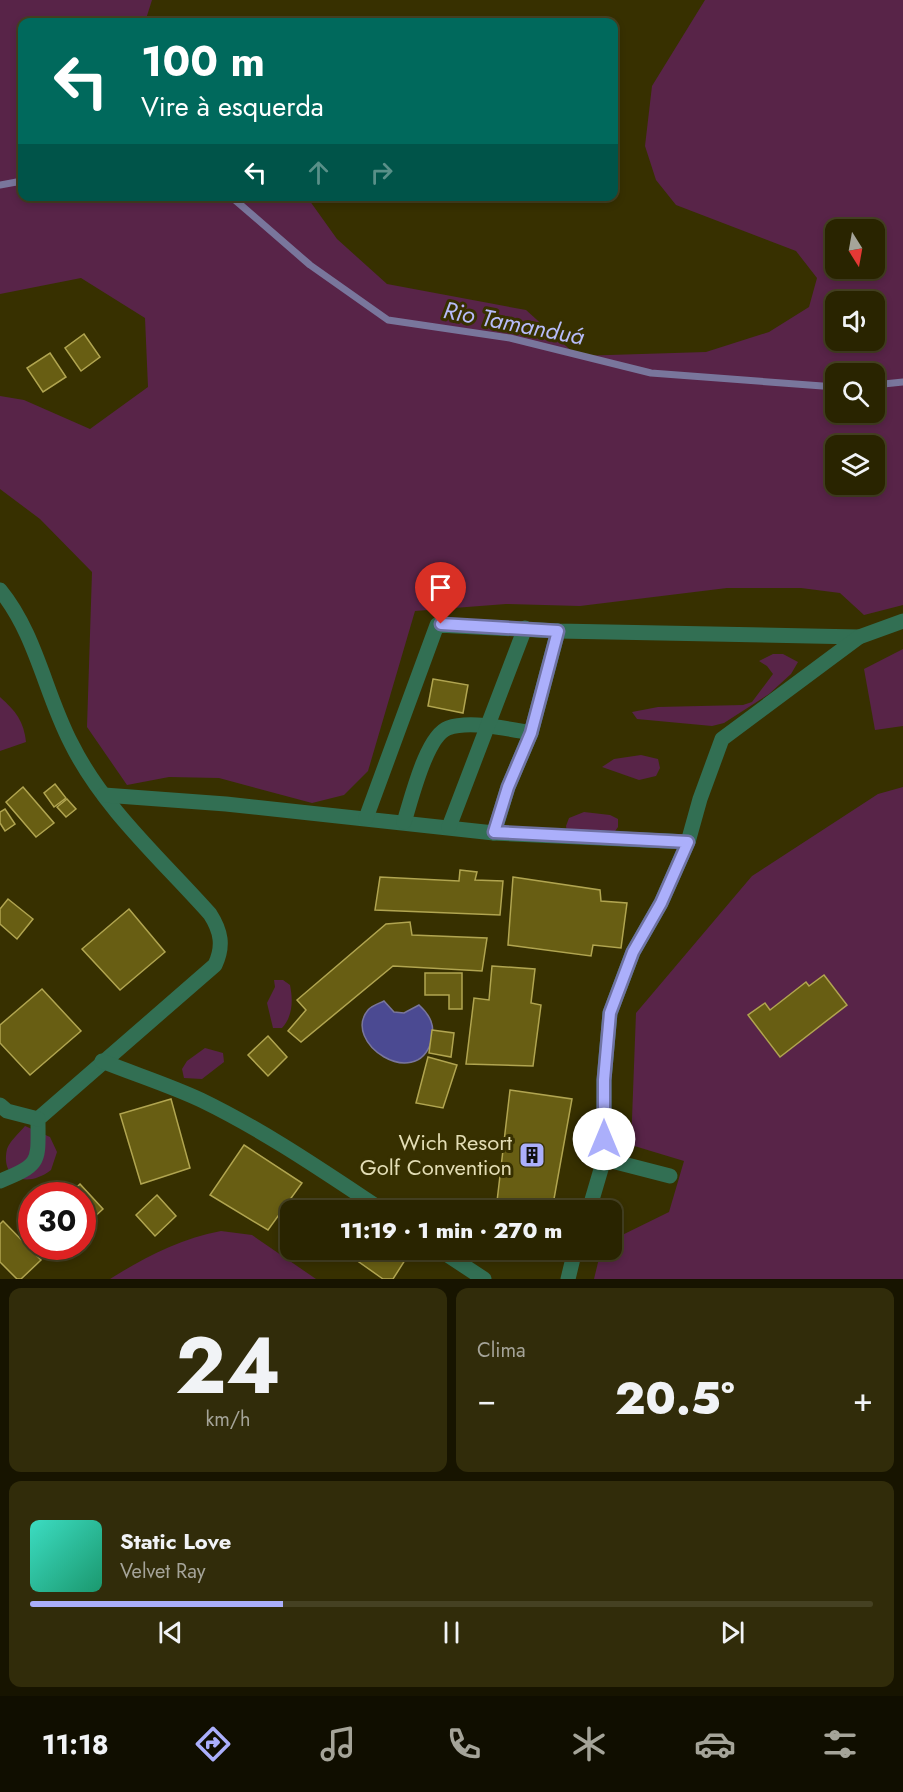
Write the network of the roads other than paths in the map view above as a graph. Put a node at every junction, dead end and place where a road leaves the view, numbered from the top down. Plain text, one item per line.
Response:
1 (0, 590) edge
2 (903, 621) edge
3 (525, 628) junction
4 (558, 631) junction
5 (859, 637) junction
6 (488, 726) junction
7 (531, 733) junction
8 (104, 795) junction
9 (366, 818) junction
10 (404, 822) junction
11 (449, 827) junction
12 (494, 832) junction
13 (688, 842) junction
14 (102, 1061) junction
15 (0, 1105) edge
16 (38, 1119) junction
17 (604, 1159) junction
18 (670, 1176) dead end
19 (0, 1181) edge
20 (367, 1200) edge
21 (592, 1200) edge
22 (455, 1260) edge
23 (573, 1260) edge
24 (484, 1279) edge
25 (568, 1279) edge

1 - 8 street
2 - 5 street
3 - 4 street
3 - 6 street
3 - 9 street
4 - 5 street
4 - 7 street
5 - 13 street
6 - 7 street
6 - 10 street
6 - 11 street
7 - 12 street
8 - 9 street
8 - 14 street
9 - 10 street
10 - 11 street
11 - 12 street
12 - 13 street
13 - 17 street
14 - 16 street
14 - 20 street
15 - 16 street
16 - 19 street
17 - 18 street
17 - 21 street
22 - 24 street
23 - 25 street

